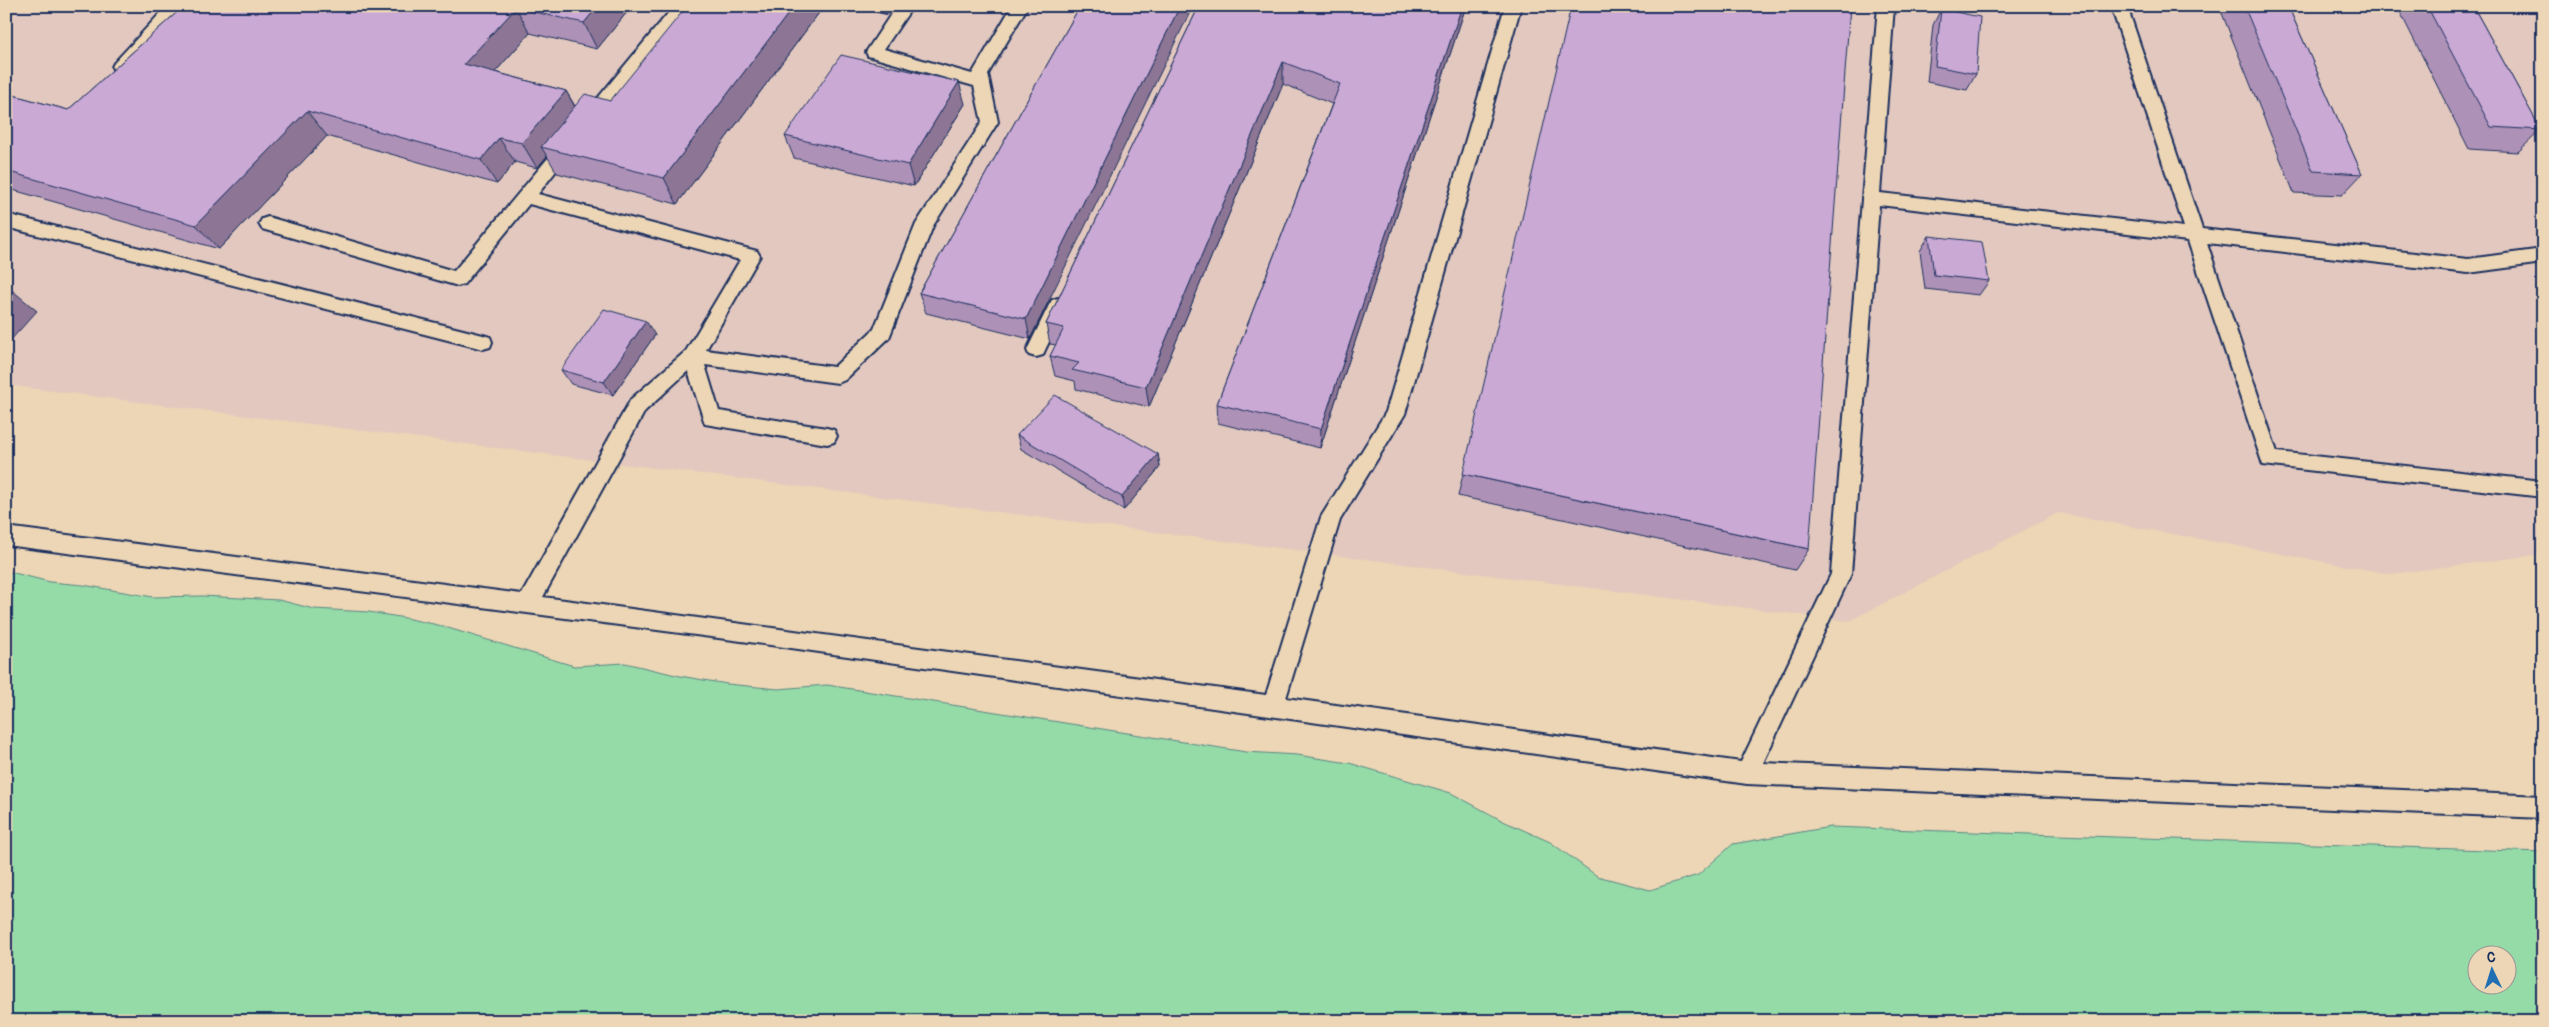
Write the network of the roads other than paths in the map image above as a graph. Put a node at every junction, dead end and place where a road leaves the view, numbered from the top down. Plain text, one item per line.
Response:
1 (176, 6) edge
2 (684, 6) edge
3 (880, 6) edge
4 (1020, 6) edge
5 (1513, 6) edge
6 (1886, 6) edge
7 (2119, 6) edge
8 (980, 74) junction
9 (109, 78) edge
10 (526, 197) junction
11 (1871, 198) junction
12 (6, 220) edge
13 (268, 224) dead end
14 (2196, 235) junction
15 (2543, 256) edge
16 (1066, 289) edge
17 (483, 342) dead end
18 (1036, 350) dead end
19 (693, 356) junction
20 (827, 436) dead end
21 (2543, 489) edge
22 (6, 536) edge
23 (528, 604) junction
24 (1273, 707) junction
25 (1747, 773) junction
26 (2543, 807) edge

1 - 9 lane
2 - 10 lane
3 - 8 lane
4 - 8 lane
5 - 24 lane
6 - 11 lane
7 - 14 lane
8 - 19 lane
10 - 13 lane
10 - 19 lane
11 - 14 lane
11 - 25 lane
12 - 17 lane
14 - 15 lane
14 - 21 lane
16 - 18 lane
19 - 20 lane
19 - 23 lane
22 - 23 lane
23 - 24 lane
24 - 25 lane
25 - 26 lane

